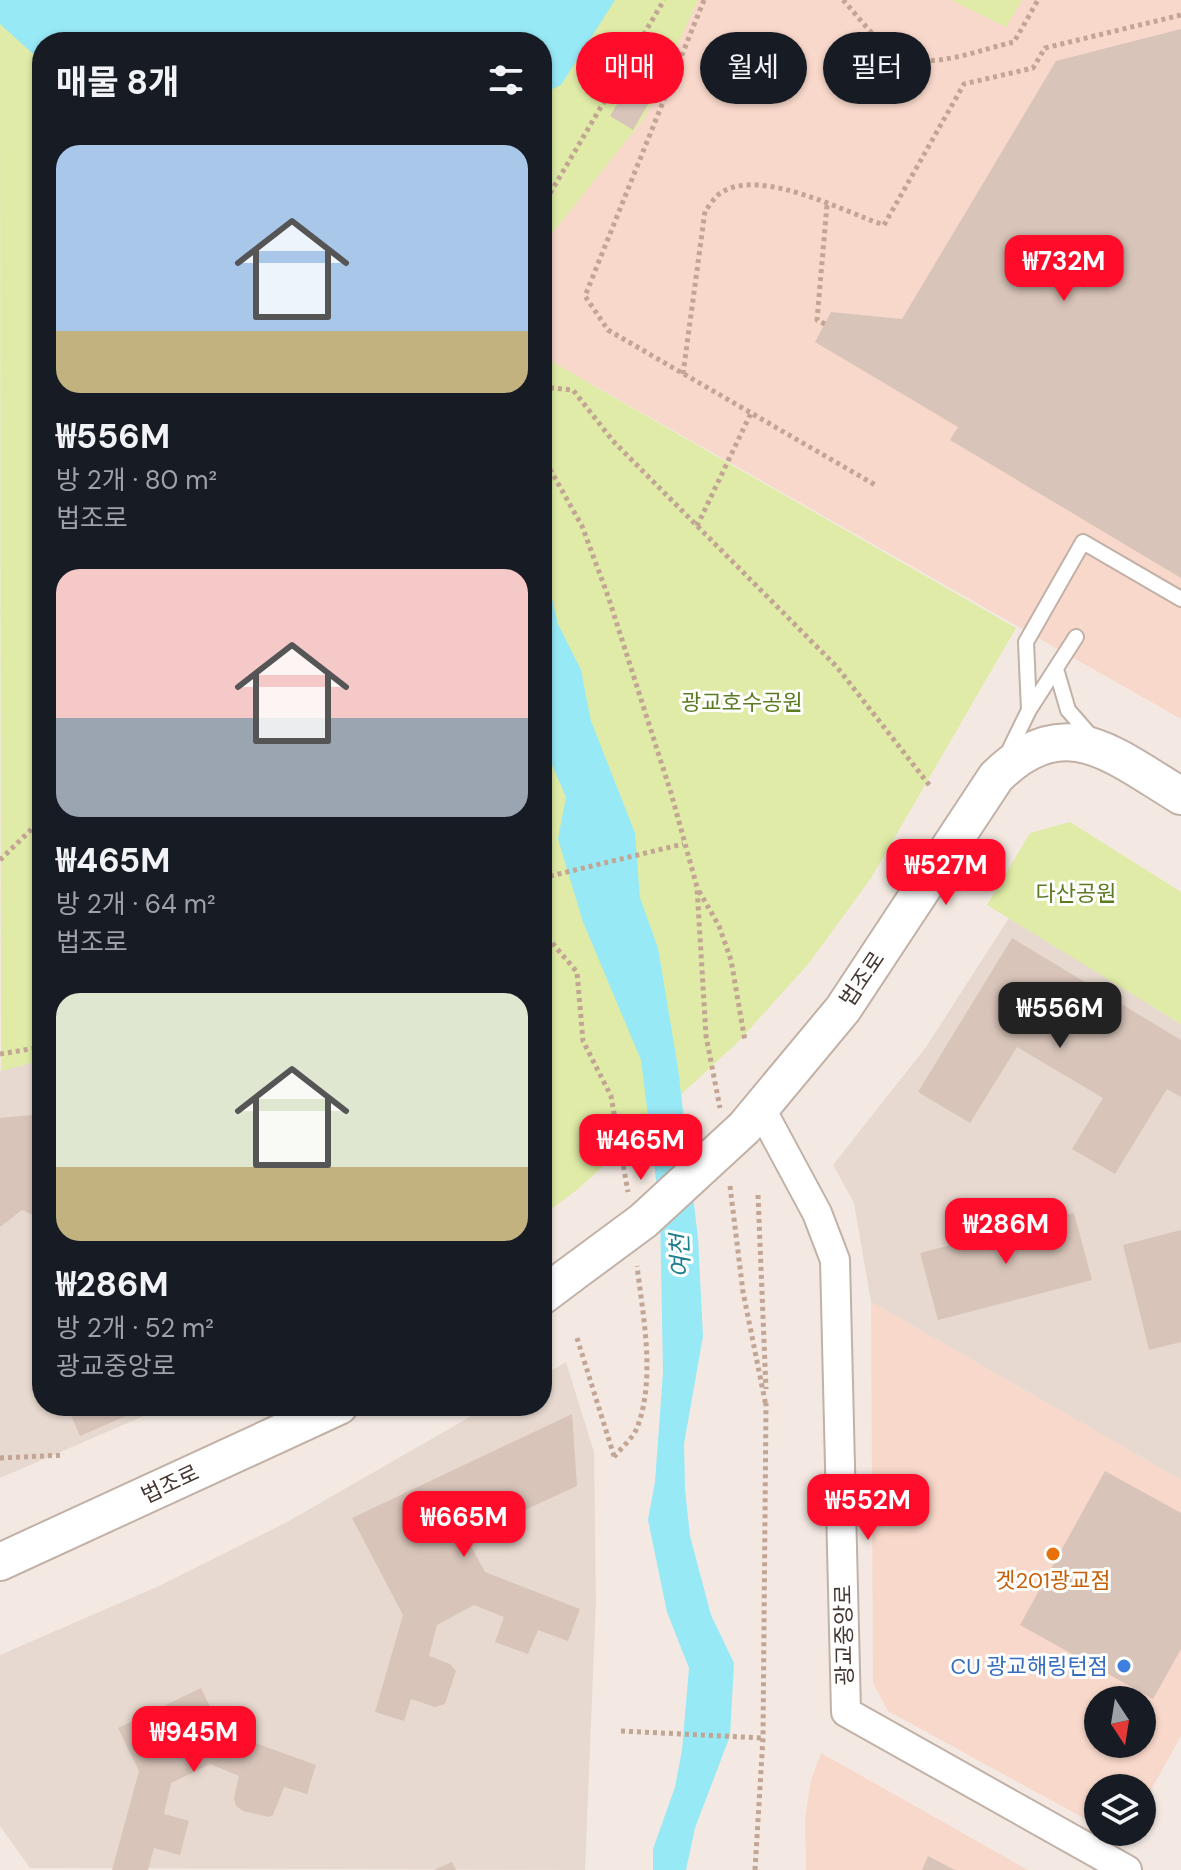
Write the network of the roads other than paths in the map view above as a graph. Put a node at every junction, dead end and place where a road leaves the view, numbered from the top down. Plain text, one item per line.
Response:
1 (1181, 599) edge
2 (1076, 637) dead end
3 (1056, 669) junction
4 (1029, 710) junction
5 (1100, 747) junction
6 (996, 777) junction
7 (1181, 796) edge
8 (742, 1116) junction
9 (556, 1285) edge
10 (317, 1416) edge
11 (0, 1562) edge
12 (1127, 1870) edge

1 - 4 lane
2 - 3 lane
3 - 4 lane
3 - 5 lane
4 - 6 lane
5 - 6 street, 법조로
5 - 7 street, 법조로
6 - 8 street, 법조로
8 - 9 street, 법조로, bridge
8 - 12 street, 광교중앙로
10 - 11 street, 법조로

